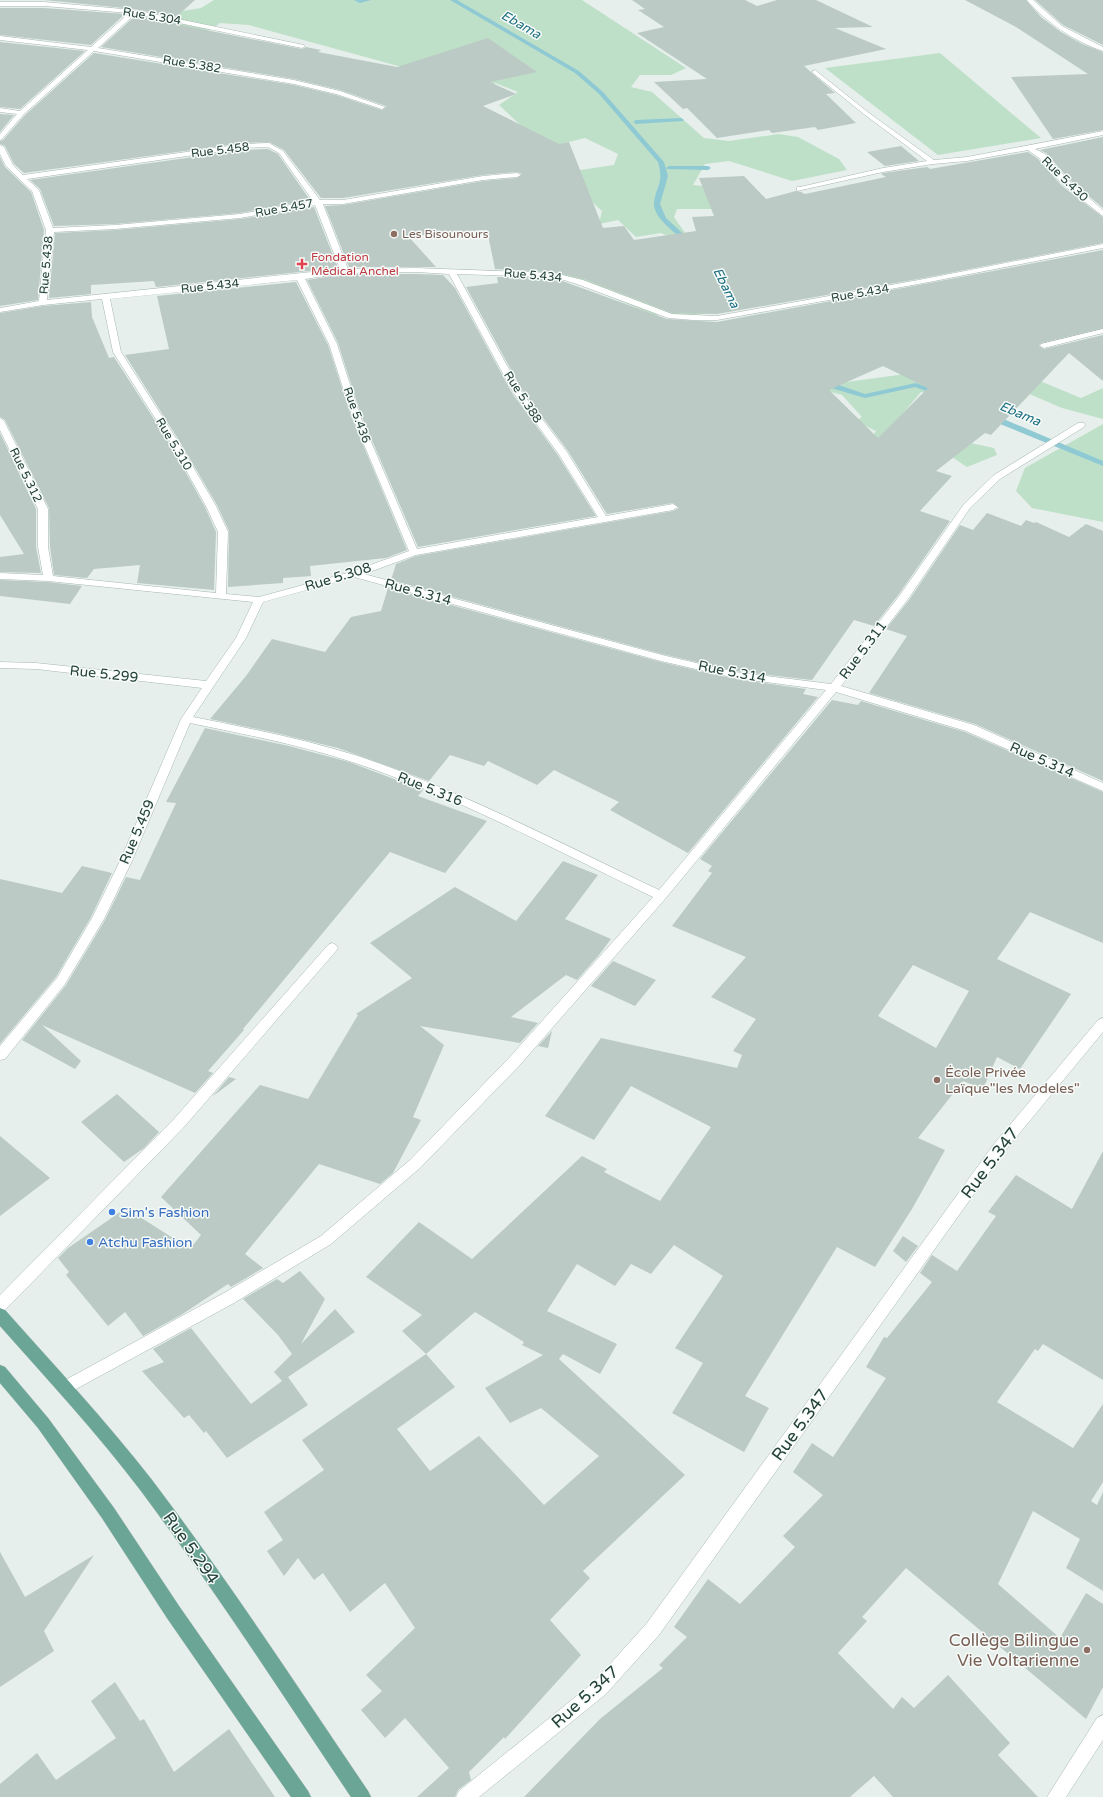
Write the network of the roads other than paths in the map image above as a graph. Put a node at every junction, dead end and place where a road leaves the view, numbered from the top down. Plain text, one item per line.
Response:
1 (1030, 0) edge
2 (46, 2) edge
3 (0, 4) edge
4 (134, 12) junction
5 (0, 38) edge
6 (302, 46) dead end
7 (93, 48) junction
8 (1103, 49) edge
9 (815, 72) dead end
10 (382, 107) dead end
11 (0, 110) edge
12 (22, 113) junction
13 (1103, 133) edge
14 (0, 138) edge
15 (0, 147) edge
16 (1029, 148) junction
17 (933, 162) junction
18 (10, 166) junction
19 (0, 167) edge
20 (518, 175) dead end
21 (23, 177) junction
22 (800, 189) dead end
23 (318, 202) junction
24 (1103, 214) edge
25 (50, 230) junction
26 (1103, 246) edge
27 (345, 271) junction
28 (452, 271) junction
29 (300, 278) junction
30 (106, 297) junction
31 (43, 302) junction
32 (0, 310) edge
33 (1103, 331) edge
34 (1044, 346) dead end
35 (0, 421) edge
36 (1081, 425) dead end
37 (672, 507) dead end
38 (603, 518) junction
39 (414, 552) junction
40 (354, 574) junction
41 (0, 576) edge
42 (48, 578) junction
43 (221, 596) junction
44 (259, 600) junction
45 (0, 665) edge
46 (208, 685) junction
47 (834, 688) junction
48 (186, 719) junction
49 (1103, 787) edge
50 (661, 896) junction
51 (332, 948) dead end
52 (1103, 1023) edge
53 (0, 1055) edge
54 (0, 1305) edge
55 (0, 1315) edge
56 (0, 1372) edge
57 (65, 1388) junction
58 (1103, 1724) edge
59 (302, 1797) edge
60 (362, 1797) edge
61 (465, 1797) edge
62 (1056, 1797) edge

1 - 8 street
2 - 3 street, Rue 5.304
2 - 4 street, Rue 5.304
4 - 6 street, Rue 5.304
4 - 7 street
5 - 7 street, Rue 5.382
7 - 10 street, Rue 5.382
7 - 12 street
9 - 17 street
11 - 12 street
12 - 14 street
13 - 16 street, Rue 5.430
15 - 18 street, Rue 5.438
16 - 17 street
16 - 24 street, Rue 5.430
17 - 22 street
18 - 19 street
18 - 21 street, Rue 5.438
20 - 23 street, Rue 5.457
21 - 23 street, Rue 5.458
21 - 25 street, Rue 5.438
23 - 25 street, Rue 5.457
23 - 27 street, Rue 5.458
25 - 31 street, Rue 5.438
26 - 28 street, Rue 5.434
27 - 28 street, Rue 5.434
27 - 29 street, Rue 5.434
28 - 38 street, Rue 5.388
29 - 30 street, Rue 5.434
29 - 39 street, Rue 5.436
30 - 31 street, Rue 5.434
30 - 43 street, Rue 5.310
31 - 32 street, Rue 5.434
33 - 34 street
35 - 42 street, Rue 5.312
36 - 47 street, Rue 5.311
37 - 38 street, Rue 5.308
38 - 39 street, Rue 5.308
39 - 40 street, Rue 5.308
40 - 44 street, Rue 5.308
40 - 47 street, Rue 5.314
41 - 42 street, Rue 5.308
42 - 43 street, Rue 5.308
43 - 44 street, Rue 5.308
44 - 46 street, Rue 5.459
45 - 46 street, Rue 5.299
46 - 48 street, Rue 5.459
47 - 49 street, Rue 5.314
47 - 50 street, Rue 5.311
48 - 50 street, Rue 5.316
48 - 53 street, Rue 5.459
50 - 57 street, Rue 5.311
51 - 54 street
52 - 61 street, Rue 5.347
55 - 57 main road, Rue 5.294
56 - 59 main road
57 - 60 main road, Rue 5.294
58 - 62 street

